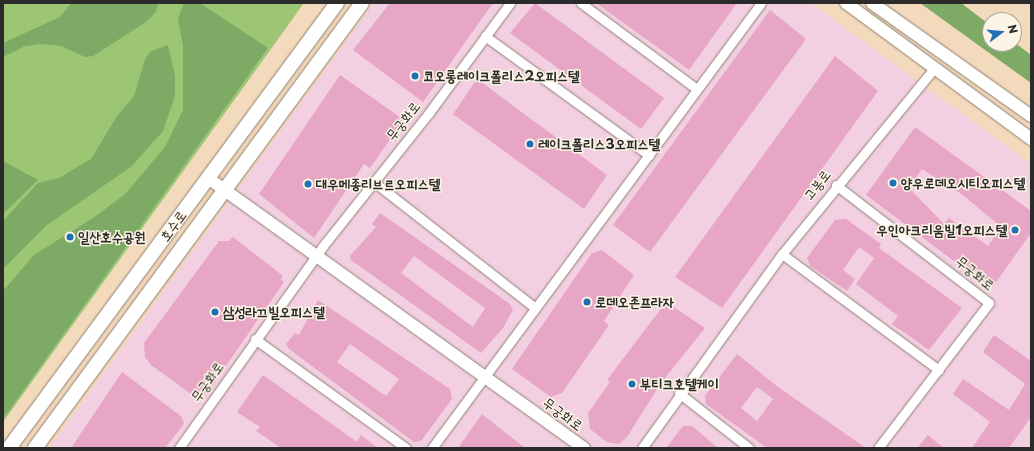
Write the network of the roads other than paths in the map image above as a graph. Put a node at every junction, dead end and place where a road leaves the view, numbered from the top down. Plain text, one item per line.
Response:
1 (336, 3) edge
2 (362, 3) edge
3 (510, 3) edge
4 (581, 3) edge
5 (761, 3) edge
6 (846, 3) edge
7 (872, 3) edge
8 (485, 36) junction
9 (934, 68) junction
10 (698, 89) junction
11 (1031, 116) edge
12 (1031, 140) edge
13 (649, 155) junction
14 (208, 178) junction
15 (374, 182) junction
16 (836, 185) junction
17 (224, 189) junction
18 (782, 254) junction
19 (316, 255) junction
20 (535, 308) junction
21 (255, 339) junction
22 (939, 370) junction
23 (484, 377) junction
24 (679, 393) junction
25 (8, 448) edge
26 (35, 448) edge
27 (179, 448) edge
28 (406, 448) edge
29 (432, 448) edge
30 (584, 448) edge
31 (642, 448) edge
32 (749, 448) edge
33 (878, 448) edge

1 - 14 main road, 호수로
2 - 17 main road, 호수로
3 - 8 street, 무궁화로
4 - 10 street
5 - 10 street
6 - 9 main road
7 - 11 main road
8 - 13 street
8 - 15 street, 무궁화로
9 - 12 main road
9 - 16 street, 고봉로
10 - 13 street
13 - 20 street
14 - 17 main road, 무궁화로
14 - 25 main road, 호수로
15 - 19 street, 무궁화로
15 - 20 street
16 - 18 street, 고봉로
16 - 22 street, 무궁화로
17 - 19 main road, 무궁화로
17 - 26 main road, 호수로
18 - 22 street
18 - 24 street, 고봉로
19 - 21 street, 무궁화로
19 - 23 main road, 무궁화로
20 - 23 street
21 - 27 street, 무궁화로
21 - 28 street
22 - 33 street, 무궁화로
23 - 29 street
23 - 30 main road, 무궁화로
24 - 31 street
24 - 32 street

